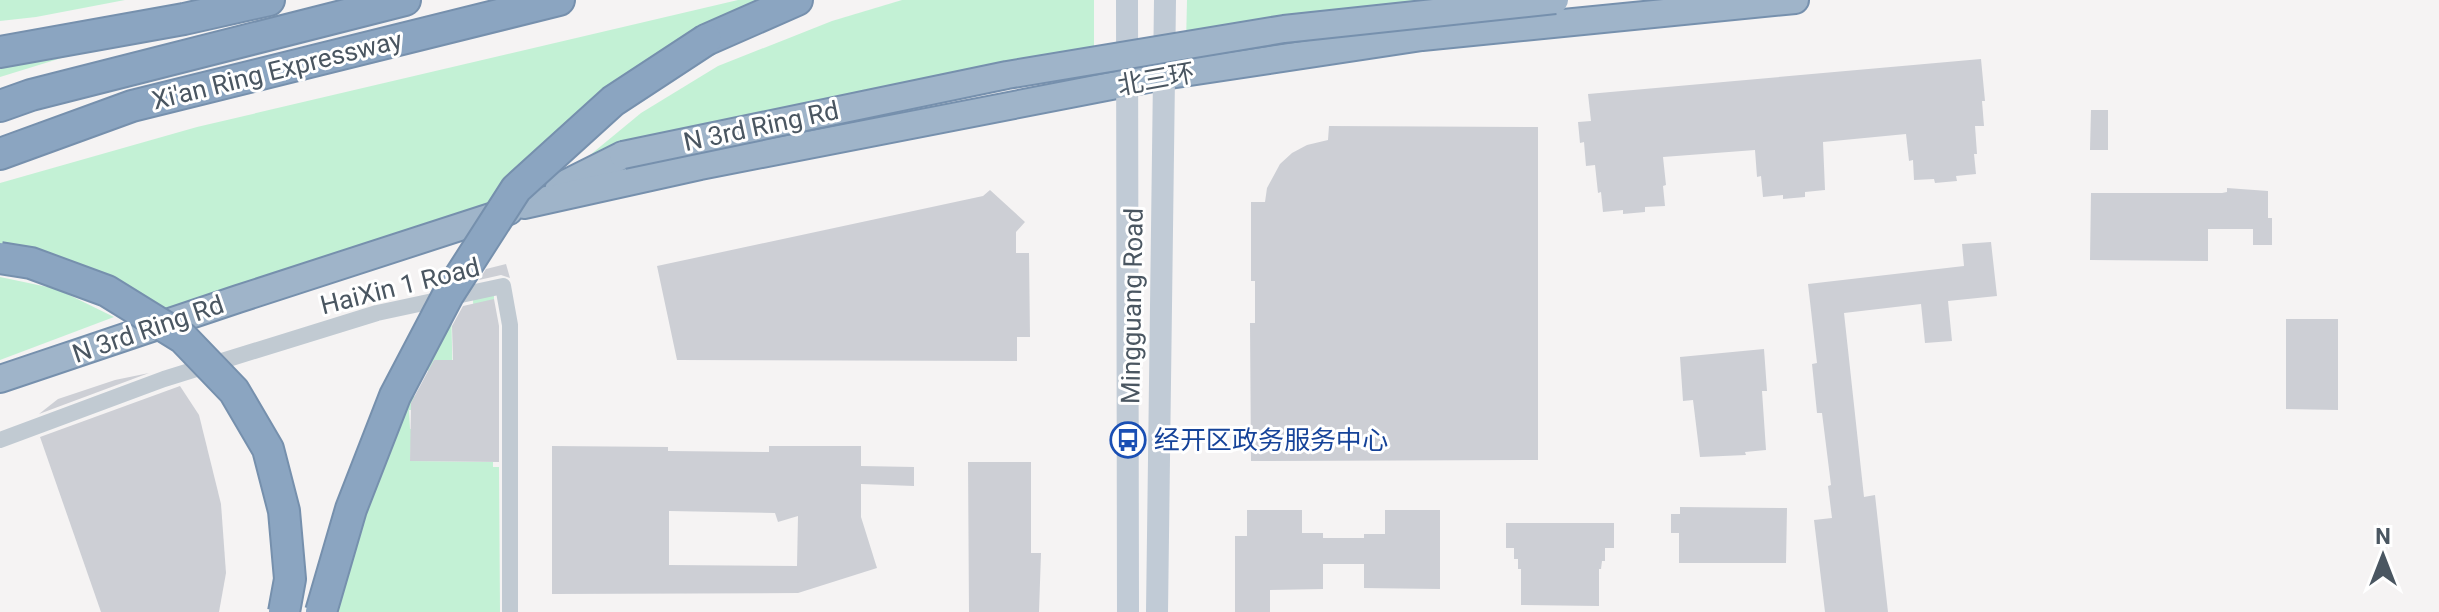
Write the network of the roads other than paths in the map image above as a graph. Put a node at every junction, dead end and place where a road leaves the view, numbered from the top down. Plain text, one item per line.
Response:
1 (269, 0) edge
2 (405, 0) edge
3 (559, 0) edge
4 (797, 0) edge
5 (1127, 0) edge
6 (1165, 0) edge
7 (1555, 0) edge
8 (1795, 0) edge
9 (0, 52) edge
10 (1163, 76) junction
11 (1127, 84) junction
12 (0, 106) edge
13 (0, 154) edge
14 (524, 205) junction
15 (0, 258) edge
16 (0, 379) edge
17 (0, 440) edge
18 (284, 612) edge
19 (321, 612) edge
20 (510, 612) edge
21 (1128, 612) edge
22 (1157, 612) edge

1 - 9 highway
2 - 12 highway, Xi'an Ring Expressway
3 - 13 highway, Xi'an Ring Expressway
4 - 19 highway, bridge
5 - 11 main road, Mingguang Road
6 - 10 main road, Mingguang Road
7 - 14 highway, N 3rd Ring Rd, bridge
8 - 10 highway, 北三环
10 - 11 highway, 北三环
10 - 22 main road, Mingguang Road
11 - 14 highway, 北三环
11 - 21 main road, Mingguang Road
14 - 16 highway, N 3rd Ring Rd
15 - 18 highway, bridge
17 - 20 street, HaiXin 1 Road

